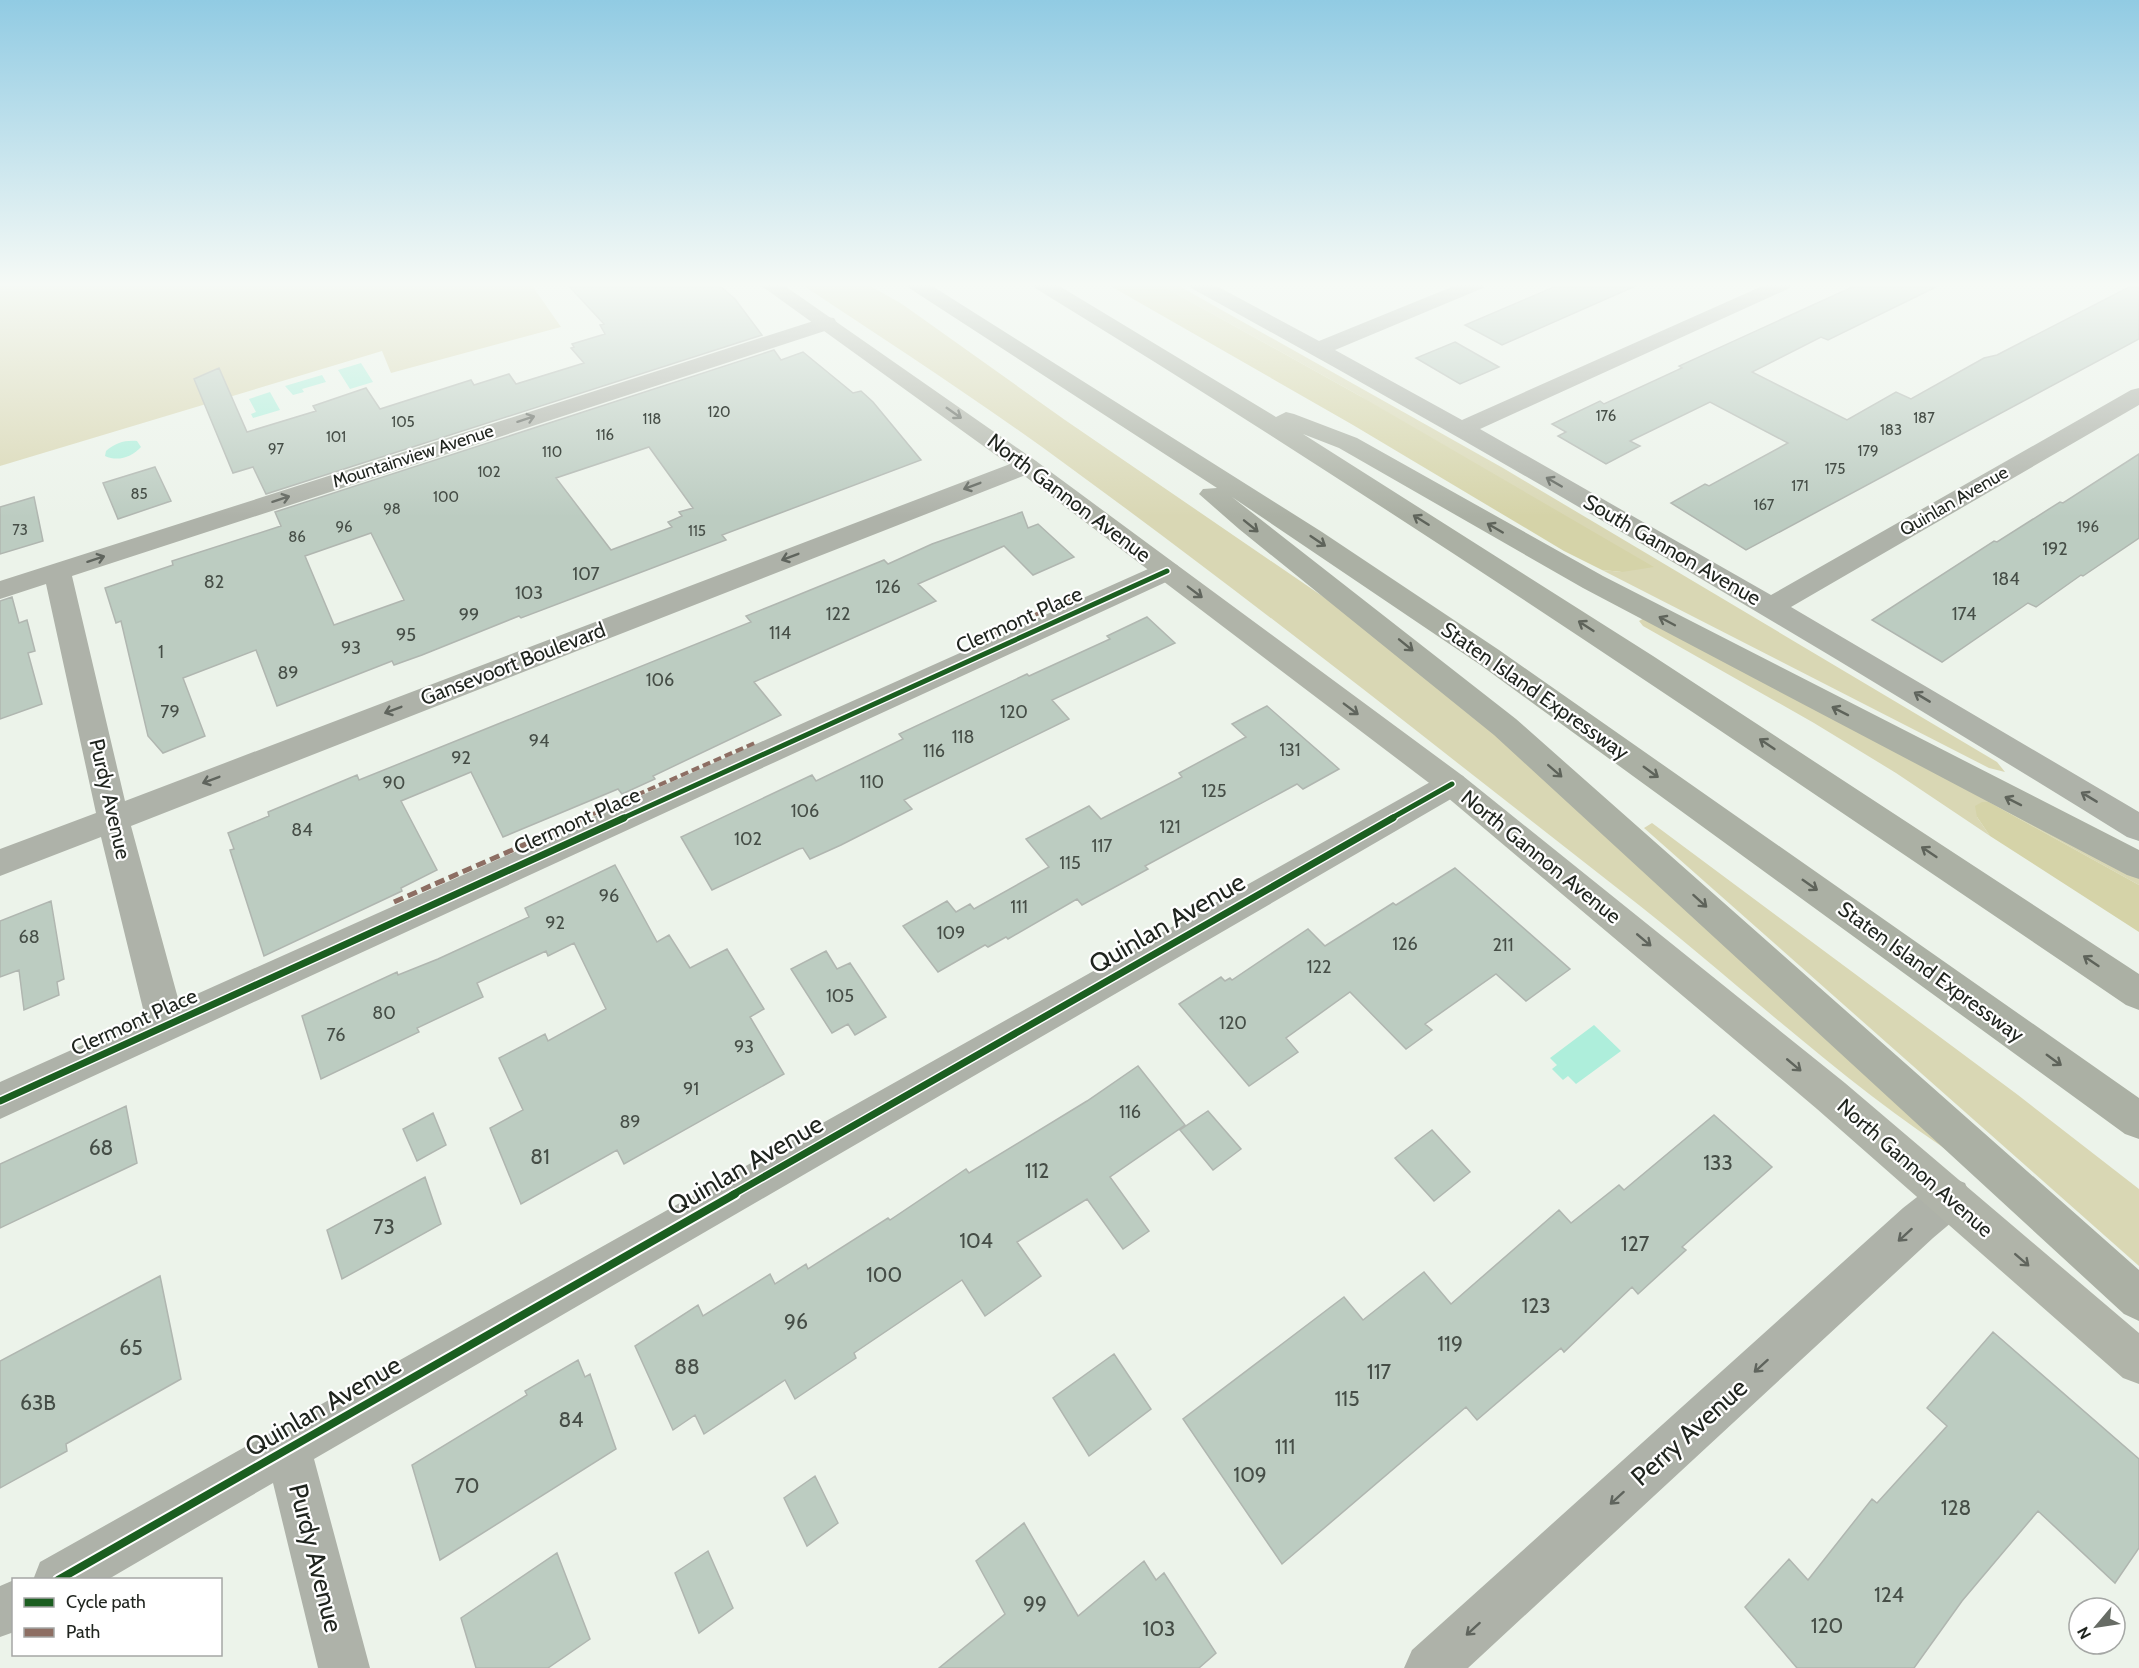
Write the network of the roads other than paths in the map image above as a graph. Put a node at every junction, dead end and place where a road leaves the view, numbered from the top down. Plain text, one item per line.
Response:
1 (706, 362) edge
2 (881, 362) edge
3 (1038, 362) edge
4 (1171, 362) edge
5 (1341, 362) edge
6 (1610, 362) edge
7 (1224, 394) junction
8 (2139, 395) edge
9 (1092, 396) junction
10 (1461, 429) junction
11 (1027, 466) junction
12 (1167, 571) junction
13 (57, 572) junction
14 (0, 590) edge
15 (1770, 607) junction
16 (1452, 784) junction
17 (113, 818) junction
18 (2139, 828) edge
19 (0, 863) edge
20 (2139, 867) edge
21 (2139, 994) edge
22 (166, 1025) junction
23 (0, 1101) edge
24 (2139, 1121) edge
25 (1950, 1197) junction
26 (2139, 1299) edge
27 (2139, 1362) edge
28 (288, 1449) junction
29 (62, 1578) edge
30 (344, 1668) edge
31 (1431, 1668) edge

13 -> 1 street, Mountainview Avenue
2 -> 11 main road, North Gannon Avenue
3 - 9 highway, Staten Island Expressway
4 - 7 highway
5 - 10 street, South Gannon Avenue
6 - 10 street
20 -> 7 highway
21 -> 7 highway
8 - 15 street, Quinlan Avenue
9 -> 24 highway, Staten Island Expressway
9 -> 26 highway
15 -> 10 street, South Gannon Avenue
11 - 12 main road, North Gannon Avenue
11 -> 17 street, Gansevoort Boulevard
12 -> 16 main road, North Gannon Avenue
12 - 22 street, Clermont Place
13 - 14 street, Mountainview Avenue
13 - 17 street, Purdy Avenue
18 -> 15 street, South Gannon Avenue
16 -> 25 main road, North Gannon Avenue
16 - 28 street, Quinlan Avenue
17 - 19 street, Gansevoort Boulevard
17 - 22 street, Purdy Avenue
22 - 23 street, Clermont Place
25 -> 27 main road, North Gannon Avenue
25 -> 31 street, Perry Avenue
28 - 29 street, Quinlan Avenue
28 - 30 street, Purdy Avenue

